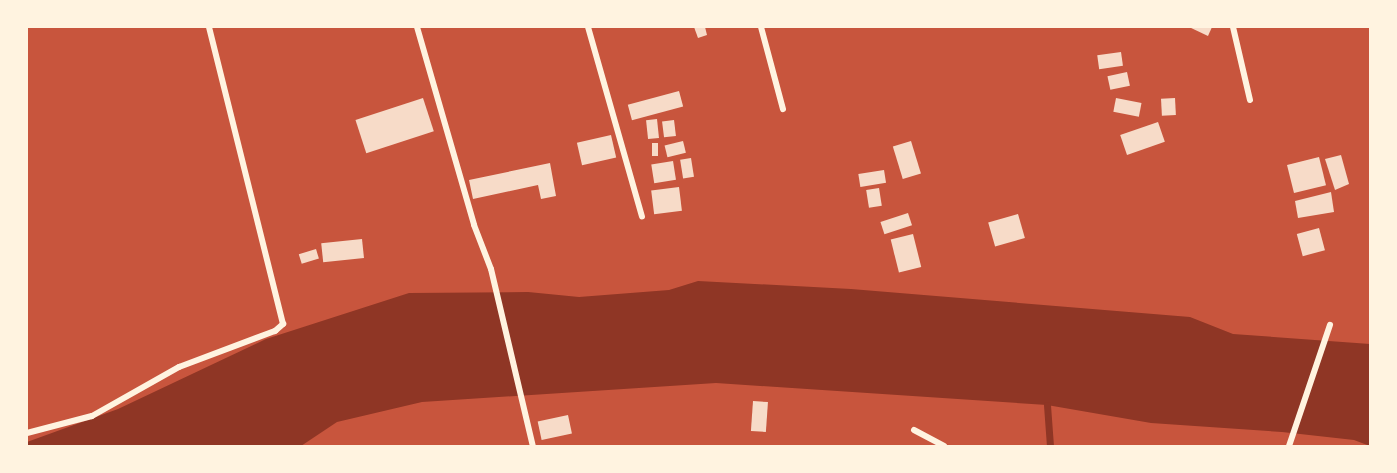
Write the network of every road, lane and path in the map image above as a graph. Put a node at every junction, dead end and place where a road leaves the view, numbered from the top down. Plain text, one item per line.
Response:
1 (209, 27) edge
2 (417, 27) edge
3 (588, 27) edge
4 (761, 27) edge
5 (1233, 27) edge
6 (1250, 100) dead end
7 (783, 109) dead end
8 (642, 216) dead end
9 (1330, 325) dead end
10 (914, 430) dead end
11 (27, 433) edge
12 (1290, 445) edge
13 (533, 446) edge
14 (944, 446) edge

1 - 11 street
2 - 13 street
3 - 8 street
4 - 7 street
5 - 6 street
9 - 12 street
10 - 14 street

